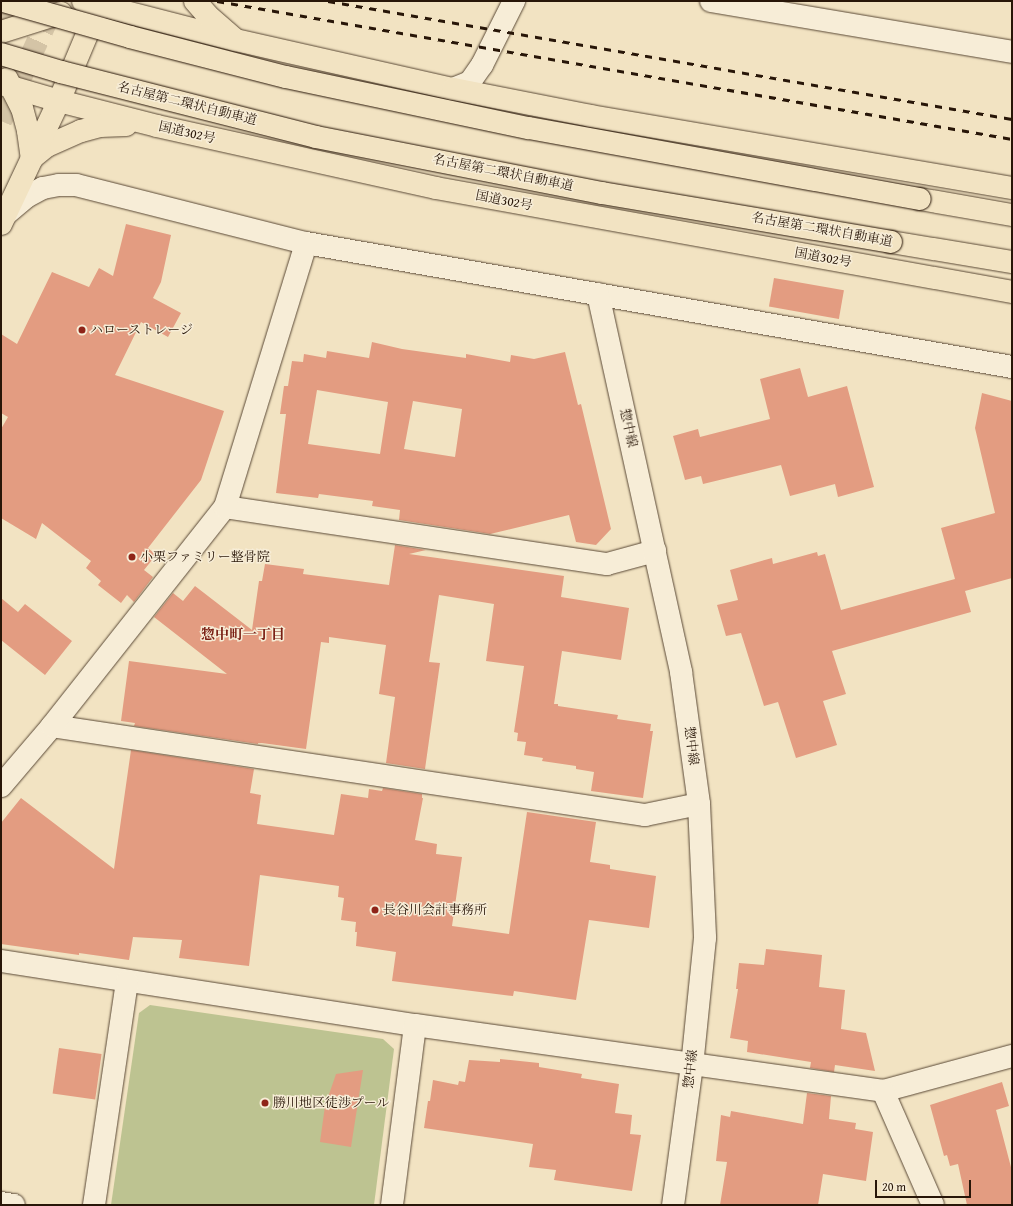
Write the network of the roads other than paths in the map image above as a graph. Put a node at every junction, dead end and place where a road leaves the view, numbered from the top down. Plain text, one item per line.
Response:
1 (3, 1) edge
2 (20, 1) edge
3 (195, 1) edge
4 (514, 1) edge
5 (711, 1) edge
6 (95, 2) edge
7 (748, 4) edge
8 (1, 10) edge
9 (1, 32) edge
10 (235, 40) junction
11 (1012, 52) edge
12 (1, 54) edge
13 (1, 69) edge
14 (7, 85) edge
15 (453, 89) junction
16 (59, 101) junction
17 (157, 126) junction
18 (32, 159) junction
19 (1012, 188) edge
20 (1012, 215) edge
21 (4, 219) edge
22 (306, 243) junction
23 (1012, 262) edge
24 (1012, 292) edge
25 (598, 294) junction
26 (1012, 367) edge
27 (225, 507) junction
28 (655, 551) junction
29 (52, 726) junction
30 (1, 786) edge
31 (699, 804) junction
32 (1, 961) edge
33 (127, 981) junction
34 (415, 1025) junction
35 (1012, 1056) edge
36 (692, 1066) junction
37 (883, 1092) junction
38 (1, 1203) edge
39 (14, 1205) edge
40 (94, 1205) edge
41 (392, 1205) edge
42 (673, 1205) edge
43 (933, 1205) edge

1 - 20 highway, bridge
2 - 8 highway
3 - 10 highway
4 - 15 street
5 - 7 street
6 - 9 highway
6 - 10 highway
6 - 16 highway
7 - 11 street
9 - 16 highway
10 - 15 highway
12 - 23 highway, 名古屋第二環状自動車道, bridge
13 - 14 highway
14 - 16 highway, 国道302号
14 - 18 highway
15 - 19 highway
16 - 17 highway, 国道302号
16 - 18 highway
17 - 18 highway
17 - 24 highway, 国道302号
18 - 21 highway
21 - 22 street
22 - 25 street
22 - 27 street
25 - 26 street
25 - 28 street, 惣中線
27 - 28 street
27 - 29 street
28 - 31 street, 惣中線
29 - 30 street
29 - 31 street
31 - 36 street, 惣中線
32 - 33 street
33 - 34 street
33 - 40 street
34 - 36 street
34 - 41 street
35 - 37 street
36 - 37 street
36 - 42 street, 惣中線
37 - 43 street
38 - 39 street

